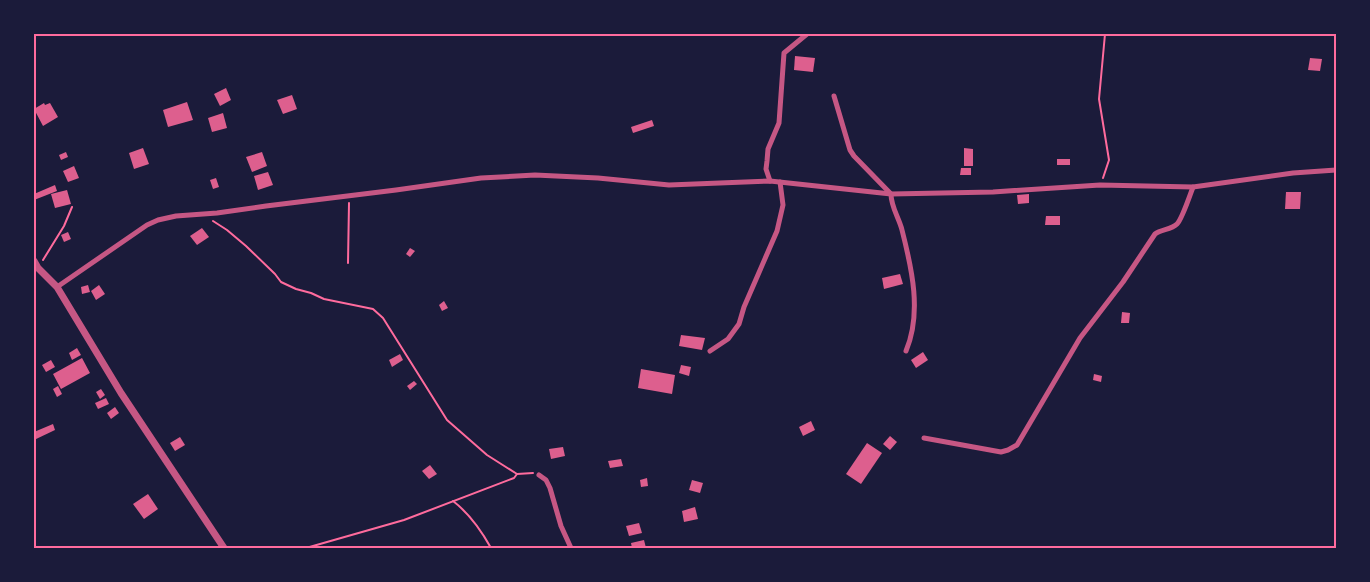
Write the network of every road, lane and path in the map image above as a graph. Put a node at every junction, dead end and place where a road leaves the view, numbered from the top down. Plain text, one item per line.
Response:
1 (808, 34) edge
2 (1105, 34) edge
3 (834, 96) dead end
4 (1336, 170) edge
5 (770, 181) junction
6 (780, 182) junction
7 (1100, 185) junction
8 (1193, 186) junction
9 (891, 194) junction
10 (349, 196) junction
11 (72, 206) dead end
12 (202, 215) junction
13 (348, 263) dead end
14 (36, 264) edge
15 (57, 287) junction
16 (710, 351) dead end
17 (906, 351) dead end
18 (924, 438) dead end
19 (517, 474) junction
20 (539, 475) joint
21 (453, 501) junction
22 (224, 548) edge
23 (306, 548) edge
24 (491, 548) edge
25 (571, 548) edge

1 - 5 street
2 - 7 path
3 - 9 street
4 - 8 street
5 - 6 street
5 - 10 street
6 - 9 street
6 - 16 street
7 - 8 street
7 - 9 street
8 - 18 street
9 - 17 street
10 - 12 street
10 - 13 path
11 - 14 path
12 - 15 street
12 - 19 path
14 - 15 street
15 - 22 street
19 - 20 path
19 - 21 path
20 - 25 street
21 - 23 path
21 - 24 path

